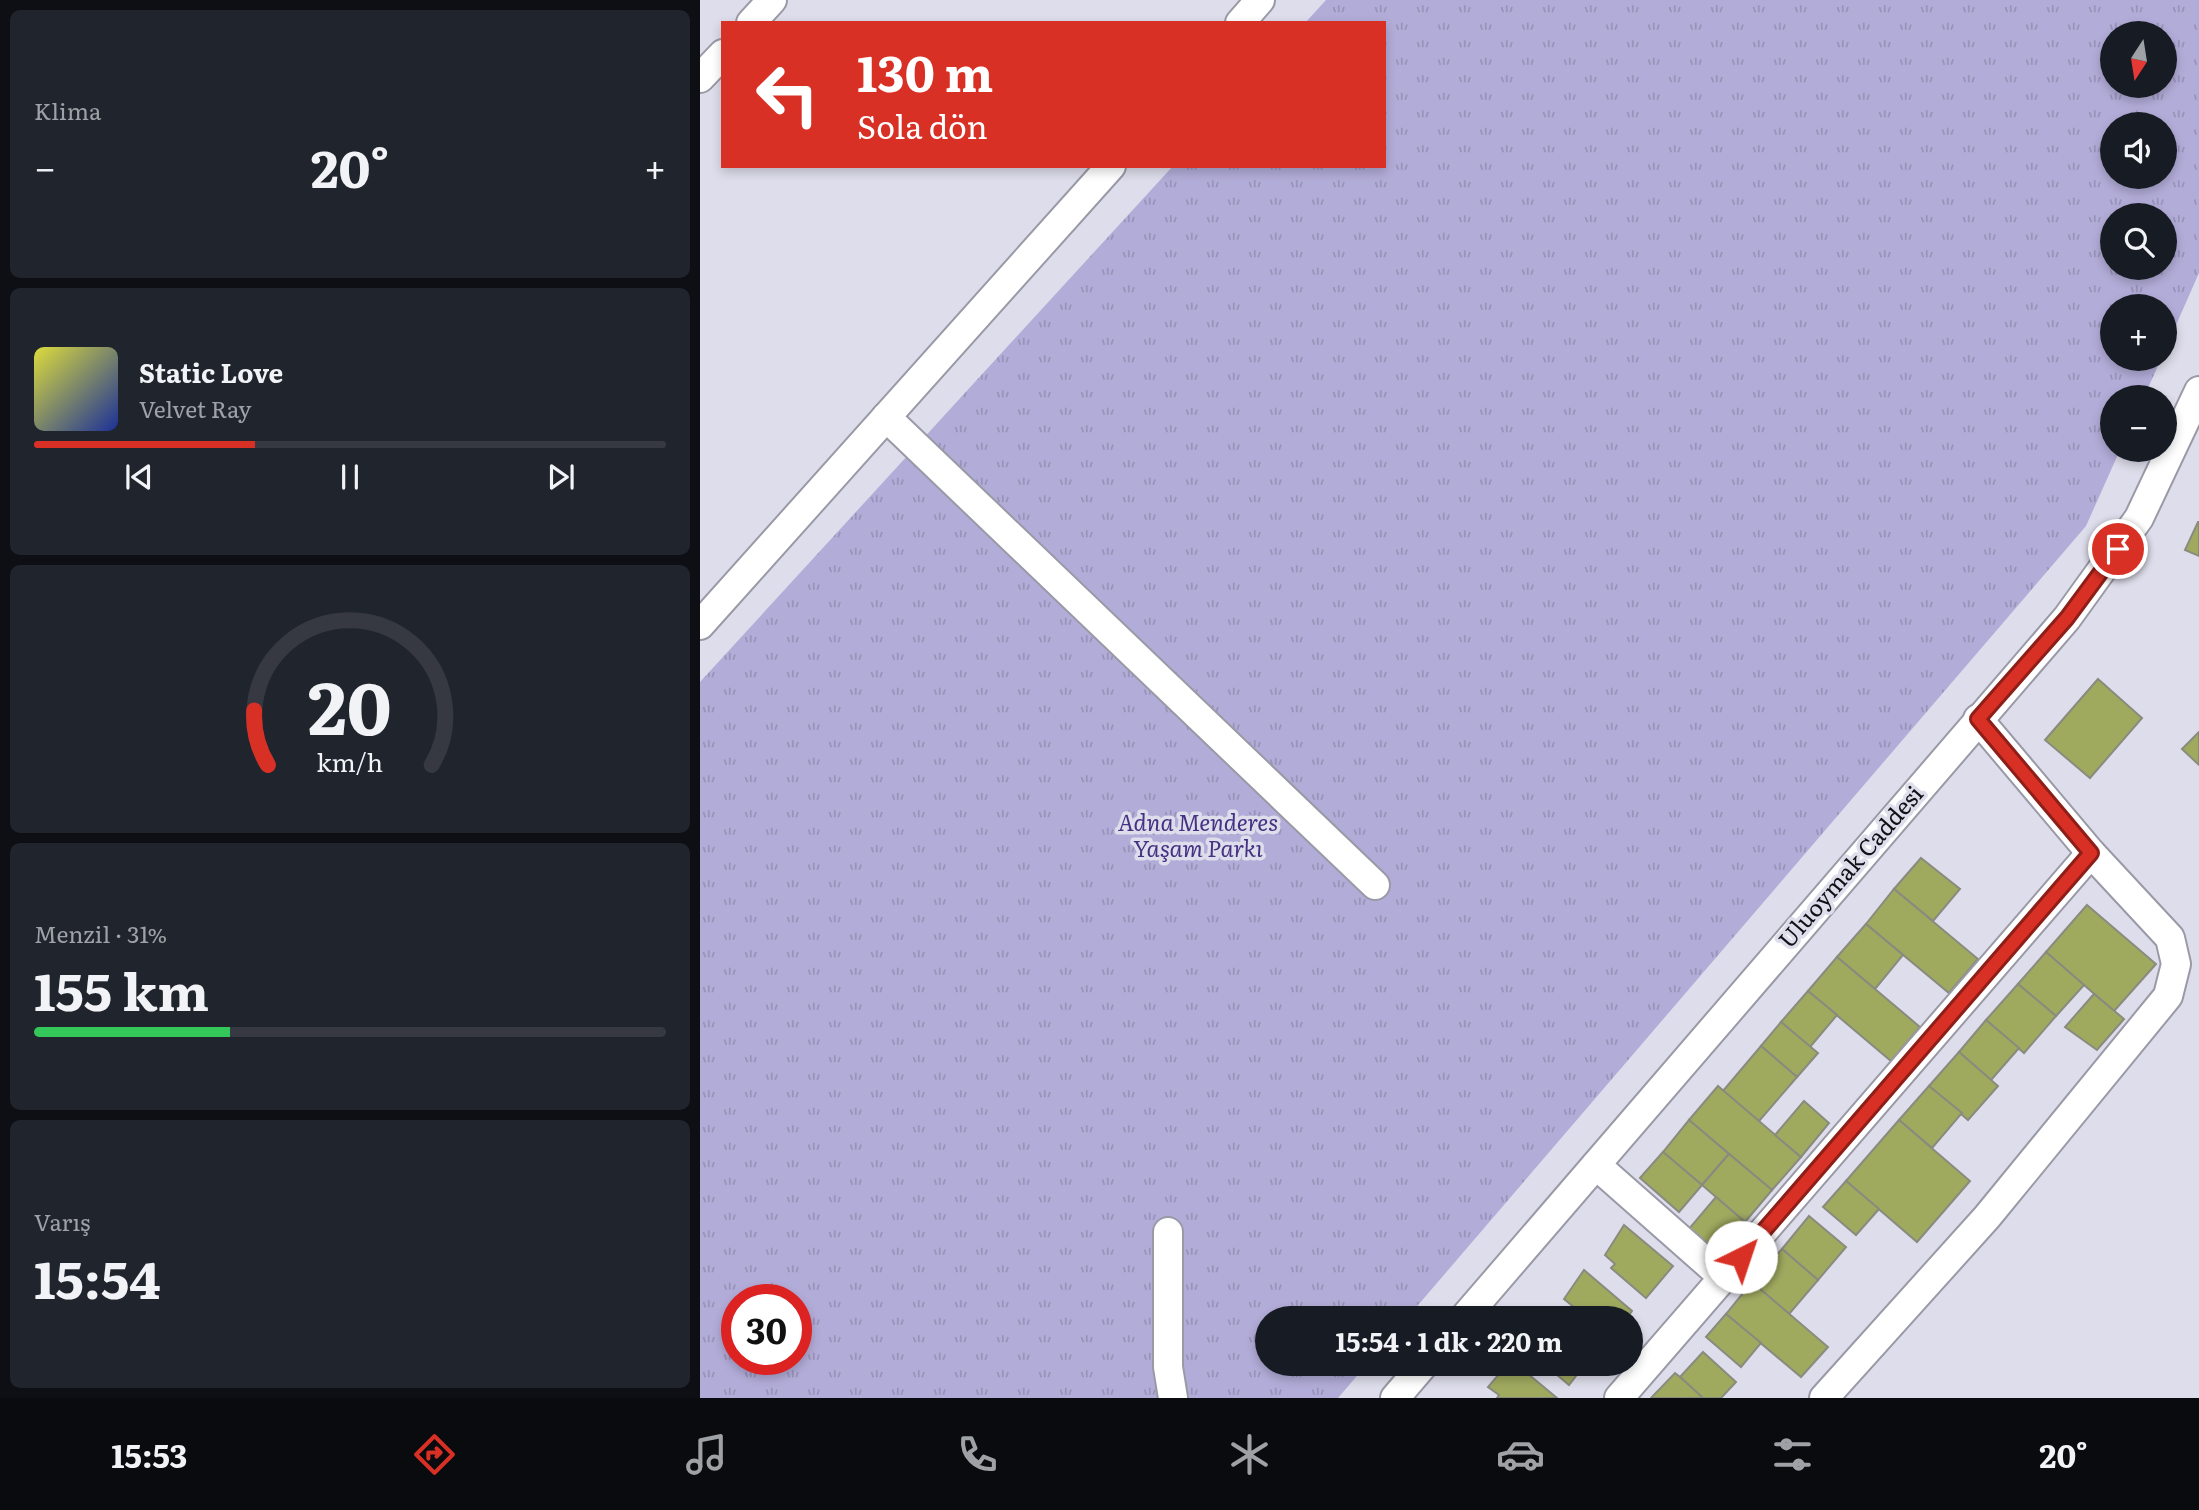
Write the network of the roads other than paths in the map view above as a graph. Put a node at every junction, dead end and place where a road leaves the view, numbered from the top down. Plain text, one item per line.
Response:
1 (772, 0) edge
2 (1261, 0) edge
3 (753, 21) edge
4 (1242, 21) edge
5 (721, 56) edge
6 (700, 78) edge
7 (1109, 168) edge
8 (2199, 391) edge
9 (886, 417) junction
10 (700, 625) edge
11 (1978, 719) junction
12 (2091, 853) junction
13 (1375, 885) dead end
14 (1596, 1165) junction
15 (1168, 1231) dead end
16 (1723, 1277) junction
17 (1474, 1306) edge
18 (1414, 1376) edge
19 (1173, 1398) edge
20 (1395, 1398) edge
21 (1619, 1398) edge
22 (1824, 1398) edge

1 - 3 street
2 - 4 street
5 - 6 street
7 - 9 street
8 - 11 street, Uluoymak Caddesi
9 - 10 street
9 - 13 street
11 - 12 street
11 - 14 street, Uluoymak Caddesi
12 - 16 street
12 - 22 street
14 - 16 street
14 - 17 street, Uluoymak Caddesi
15 - 19 street
16 - 21 street
18 - 20 street

